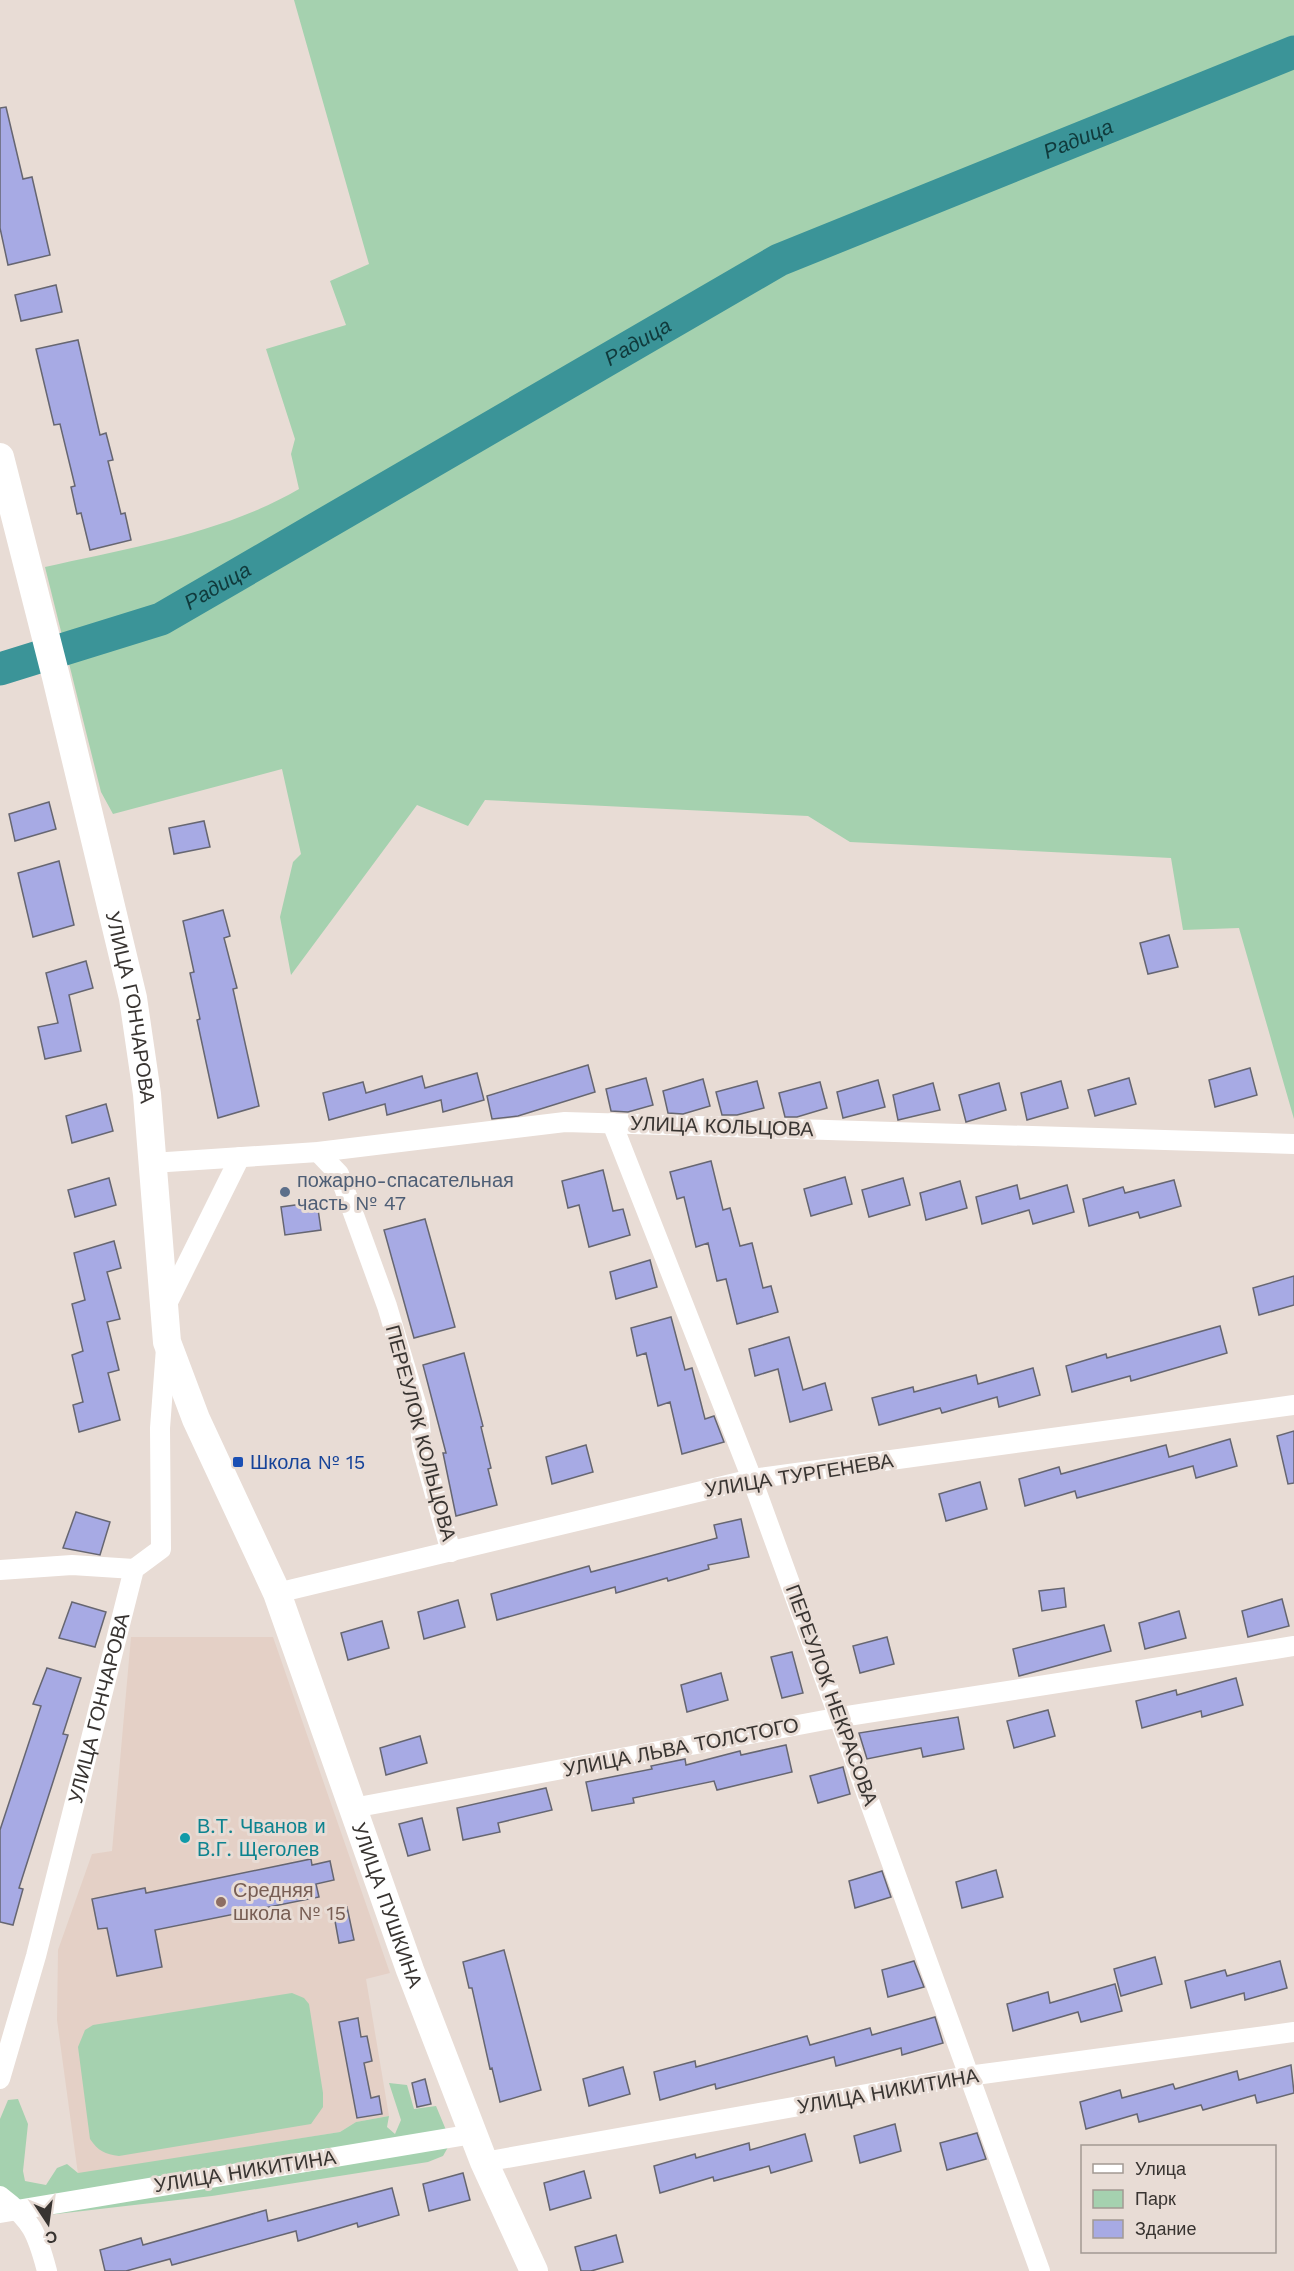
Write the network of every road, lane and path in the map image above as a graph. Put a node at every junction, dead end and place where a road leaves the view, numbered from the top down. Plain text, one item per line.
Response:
1 (0, 457) edge
2 (612, 1123) junction
3 (1294, 1144) edge
4 (318, 1152) junction
5 (240, 1157) junction
6 (153, 1163) junction
7 (164, 1328) junction
8 (1294, 1405) edge
9 (752, 1479) junction
10 (252, 1533) joint
11 (451, 1552) junction
12 (134, 1569) junction
13 (0, 1570) edge
14 (277, 1593) junction
15 (1294, 1646) edge
16 (841, 1717) junction
17 (353, 1808) junction
18 (1294, 2032) edge
19 (968, 2076) junction
20 (0, 2079) edge
21 (473, 2134) junction
22 (484, 2162) junction
23 (0, 2196) edge
24 (9, 2211) edge
25 (47, 2271) edge
26 (534, 2271) edge
27 (1040, 2271) edge

1 - 6 street, УЛИЦА ГОНЧАРОВА
2 - 3 street, УЛИЦА КОЛЬЦОВА
2 - 4 street, УЛИЦА КОЛЬЦОВА
2 - 9 street, ПЕРЕУЛОК НЕКРАСОВА
4 - 5 street, УЛИЦА КОЛЬЦОВА
4 - 11 street, ПЕРЕУЛОК КОЛЬЦОВА
5 - 6 street, УЛИЦА КОЛЬЦОВА
5 - 7 street
6 - 7 street, УЛИЦА ГОНЧАРОВА
7 - 10 street, УЛИЦА ГОНЧАРОВА
7 - 12 street, УЛИЦА ГОНЧАРОВА
8 - 9 street, УЛИЦА ТУРГЕНЕВА
9 - 11 street, УЛИЦА ТУРГЕНЕВА
9 - 16 street, ПЕРЕУЛОК НЕКРАСОВА
10 - 14 street, УЛИЦА ПУШКИНА
11 - 14 street, УЛИЦА ТУРГЕНЕВА
12 - 13 street
12 - 20 street, УЛИЦА ГОНЧАРОВА
14 - 17 street, УЛИЦА ПУШКИНА
15 - 16 street, УЛИЦА ЛЬВА ТОЛСТОГО
16 - 17 street, УЛИЦА ЛЬВА ТОЛСТОГО
16 - 19 street, ПЕРЕУЛОК НЕКРАСОВА
17 - 21 street, УЛИЦА ПУШКИНА
18 - 19 street, УЛИЦА НИКИТИНА
19 - 22 street, УЛИЦА НИКИТИНА
19 - 27 street, ПЕРЕУЛОК НЕКРАСОВА
21 - 22 street, УЛИЦА ПУШКИНА
21 - 24 street, УЛИЦА НИКИТИНА
22 - 26 street, УЛИЦА ПУШКИНА
23 - 24 street
24 - 25 street

